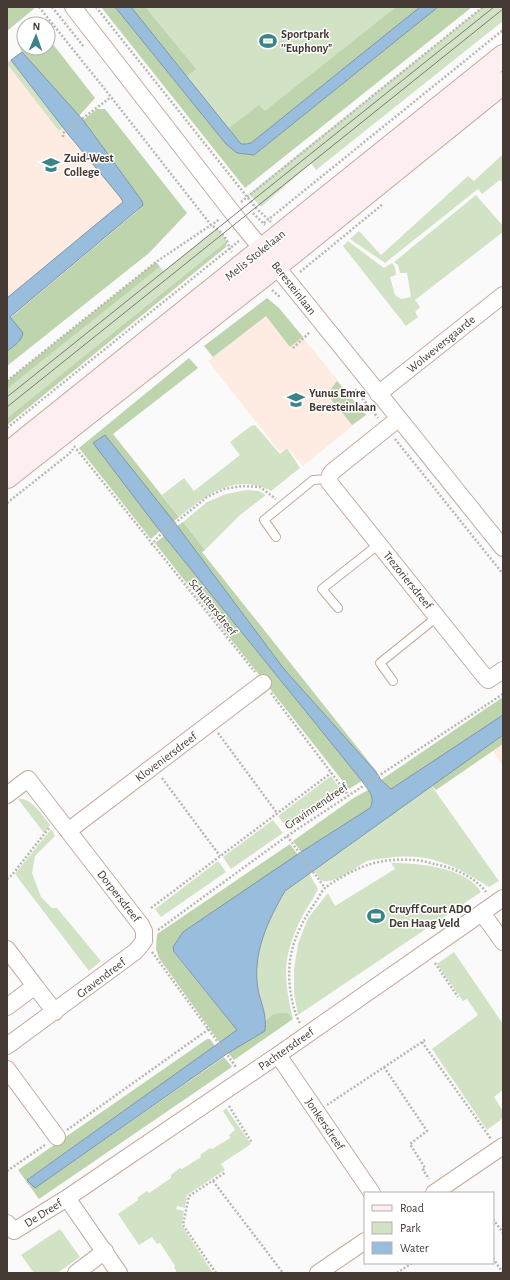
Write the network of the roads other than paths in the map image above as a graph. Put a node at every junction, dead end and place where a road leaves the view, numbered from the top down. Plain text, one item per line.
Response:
1 (73, 7) edge
2 (503, 56) edge
3 (503, 83) edge
4 (270, 257) junction
5 (503, 295) edge
6 (378, 394) junction
7 (398, 419) junction
8 (7, 454) edge
9 (7, 477) edge
10 (329, 479) junction
11 (276, 537) dead end
12 (379, 544) junction
13 (503, 548) edge
14 (338, 608) dead end
15 (437, 616) junction
16 (503, 670) edge
17 (393, 681) dead end
18 (263, 683) road end
19 (7, 795) edge
20 (68, 831) junction
21 (493, 905) edge
22 (144, 941) joint
23 (503, 942) edge
24 (7, 949) edge
25 (34, 986) junction
26 (7, 1007) edge
27 (55, 1012) junction
28 (7, 1046) edge
29 (278, 1055) junction
30 (7, 1069) edge
31 (57, 1137) road end
32 (501, 1148) edge
33 (371, 1192) edge
34 (436, 1192) edge
35 (67, 1198) junction
36 (7, 1223) edge
37 (364, 1242) edge
38 (105, 1251) junction
39 (76, 1273) edge
40 (120, 1273) edge
41 (318, 1273) edge

1 - 4 street, Beresteinlaan
2 - 4 street, Melis Stokelaan
3 - 4 street, Melis Stokelaan
4 - 6 street, Beresteinlaan
4 - 8 street, Melis Stokelaan
4 - 9 street, Melis Stokelaan
5 - 6 street, Wolweversgaarde
6 - 7 street, Beresteinlaan
7 - 10 street
7 - 13 street, Beresteinlaan
10 - 11 lane
10 - 12 street, Trezoriersdreef
12 - 14 lane, Trezoriersdreef
12 - 15 street, Trezoriersdreef
15 - 16 street, Trezoriersdreef
15 - 17 lane, Trezoriersdreef
18 - 20 street, Kloveniersdreef
19 - 20 street, Dorpersdreef
20 - 22 street, Dorpersdreef
21 - 23 street
21 - 29 street, Pachtersdreef
22 - 27 street, Gravendreef
24 - 25 street
25 - 26 street
25 - 27 street
27 - 28 street, Gravendreef
29 - 33 street, Jonkersdreef
29 - 35 street, Pachtersdreef
30 - 31 street
32 - 34 street
35 - 36 street, De Dreef
35 - 38 street, De Dreef
37 - 41 street
38 - 39 street
38 - 40 street, De Dreef

